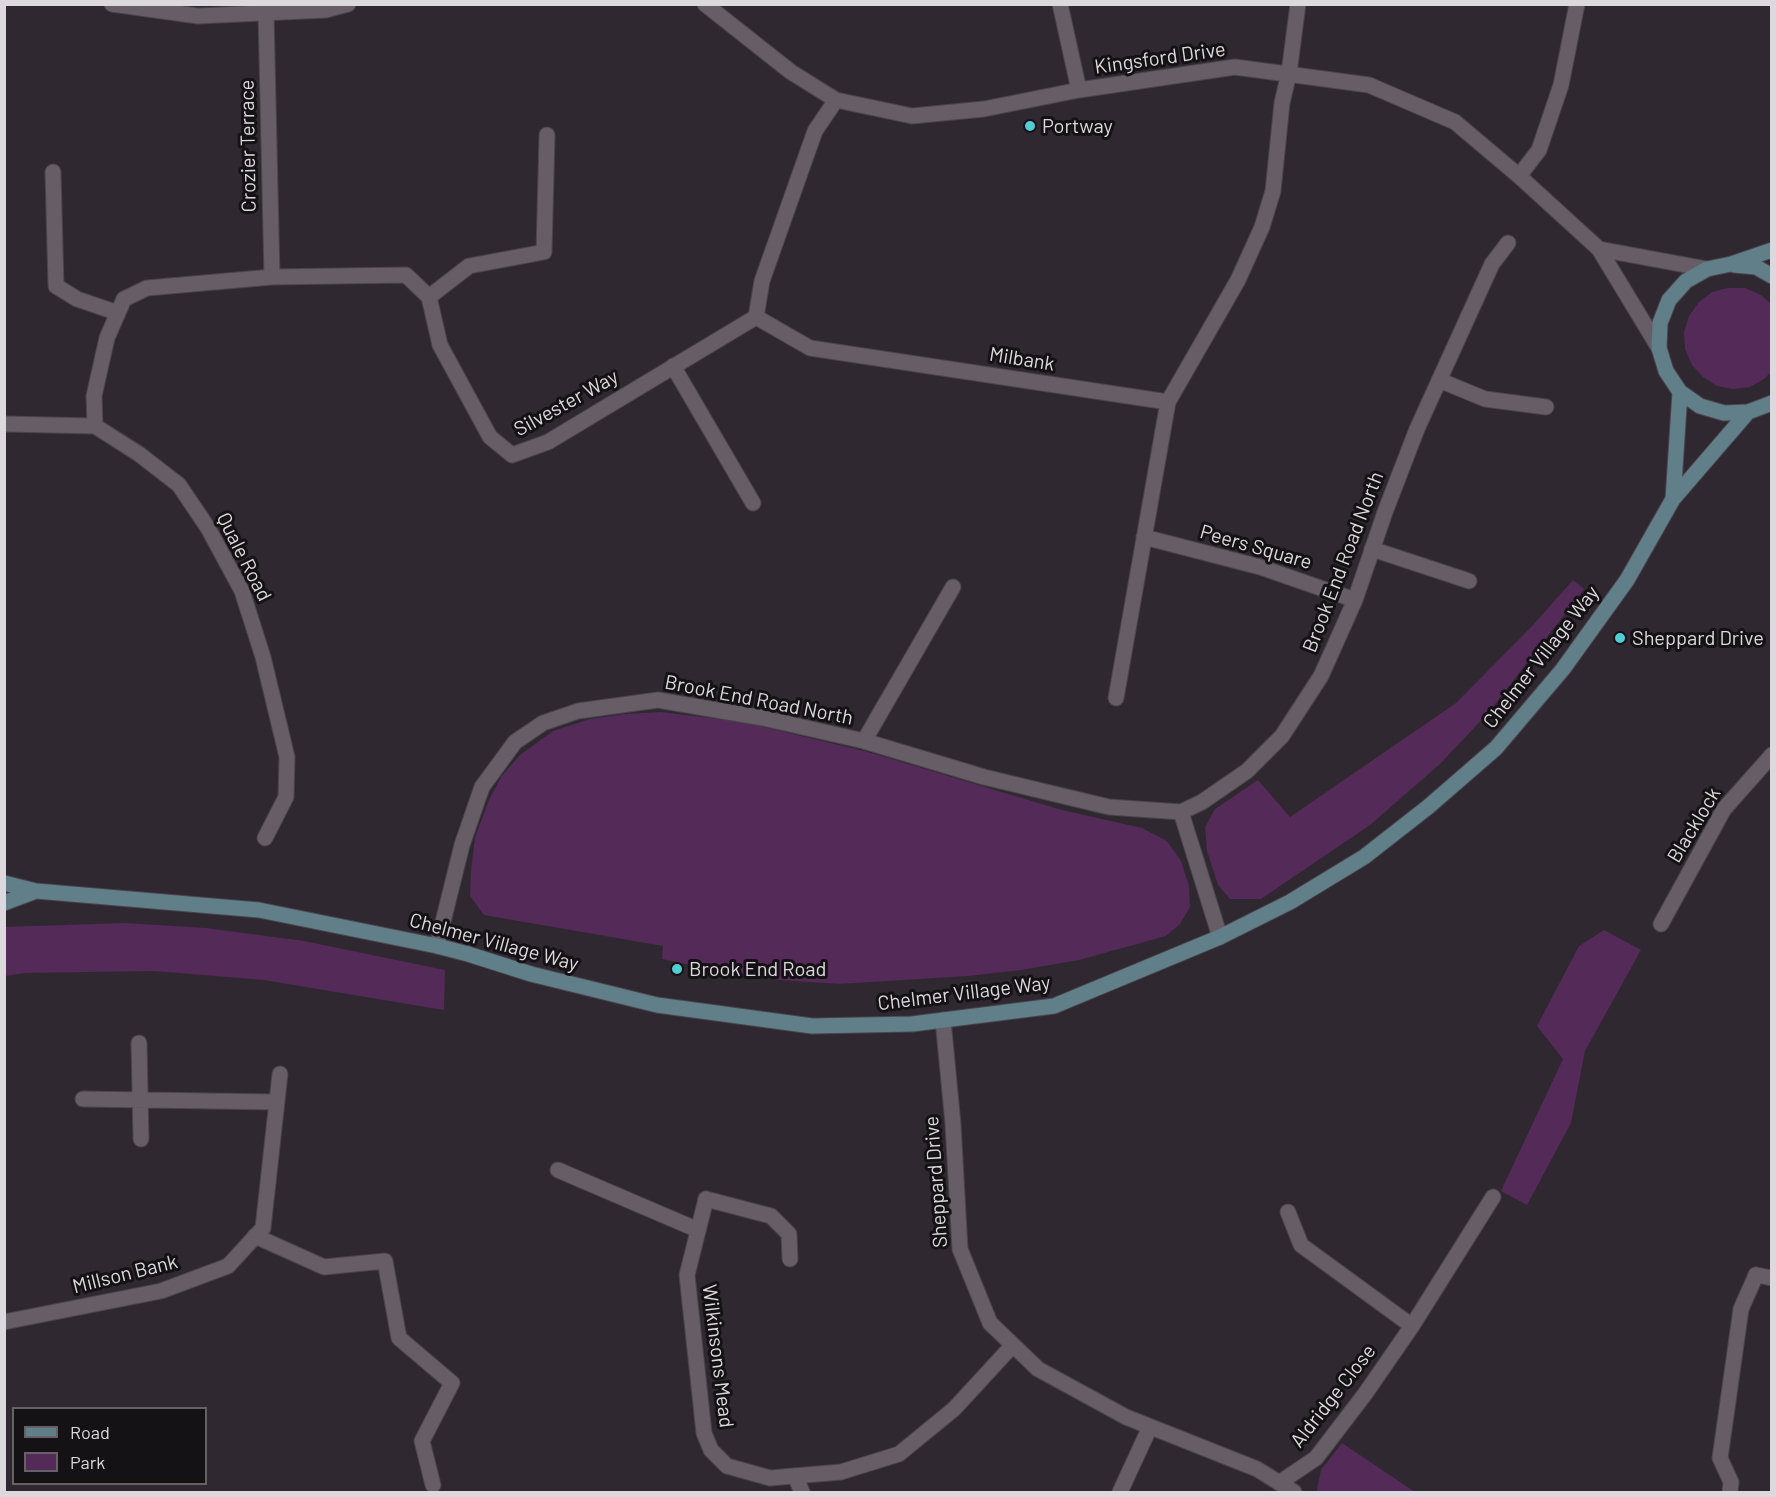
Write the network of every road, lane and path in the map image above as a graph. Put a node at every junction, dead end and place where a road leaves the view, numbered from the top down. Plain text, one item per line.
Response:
1 (112, 4) edge
2 (348, 4) edge
3 (705, 4) edge
4 (1060, 4) edge
5 (1298, 4) edge
6 (1577, 4) edge
7 (266, 13) junction
8 (1289, 73) junction
9 (1079, 90) junction
10 (836, 100) junction
11 (547, 135) dead end
12 (53, 172) dead end
13 (1519, 176) junction
14 (1508, 243) dead end
15 (1599, 249) junction
16 (1772, 250) edge
17 (1731, 264) junction
18 (1707, 269) junction
19 (1772, 276) edge
20 (272, 277) junction
21 (429, 297) junction
22 (118, 313) junction
23 (756, 317) junction
24 (1659, 348) junction
25 (673, 366) junction
26 (1439, 380) junction
27 (1680, 392) junction
28 (1168, 402) junction
29 (1772, 404) edge
30 (1546, 407) dead end
31 (1748, 412) junction
32 (4, 424) edge
33 (95, 426) junction
34 (1673, 499) junction
35 (753, 503) dead end
36 (1144, 537) junction
37 (1372, 549) junction
38 (1469, 581) dead end
39 (953, 587) dead end
40 (1355, 600) junction
41 (1116, 698) dead end
42 (864, 741) junction
43 (1772, 755) edge
44 (1181, 812) junction
45 (265, 838) dead end
46 (4, 883) edge
47 (36, 891) junction
48 (4, 903) edge
49 (1661, 924) dead end
50 (1220, 937) junction
51 (436, 946) junction
52 (943, 1020) junction
53 (139, 1042) dead end
54 (280, 1074) dead end
55 (82, 1099) dead end
56 (140, 1100) junction
57 (276, 1102) junction
58 (141, 1139) dead end
59 (558, 1170) dead end
60 (1493, 1197) dead end
61 (1288, 1212) dead end
62 (698, 1230) junction
63 (255, 1236) junction
64 (790, 1259) dead end
65 (1772, 1278) edge
66 (4, 1322) edge
67 (1412, 1326) junction
68 (1013, 1345) junction
69 (1150, 1427) junction
70 (795, 1476) junction
71 (1279, 1483) junction
72 (433, 1485) dead end
73 (802, 1492) edge
74 (1120, 1492) edge
75 (1294, 1492) edge
76 (1730, 1492) edge

1 - 7 street
2 - 7 street
3 - 10 street, Kingsford Drive
4 - 9 street
5 - 8 street
6 - 13 street
7 - 20 street, Crozier Terrace
8 - 9 street, Kingsford Drive
8 - 13 street, Kingsford Drive
8 - 28 street
9 - 10 street, Kingsford Drive
10 - 23 street
11 - 21 street
12 - 22 street
13 - 15 street, Kingsford Drive
14 - 26 street, Brook End Road North
15 - 18 street
15 - 24 street, Kingsford Drive
16 - 17 street
17 - 18 street
17 - 19 street
18 - 24 street
20 - 21 street
20 - 22 street
21 - 25 street, Silvester Way
22 - 33 street
23 - 25 street, Silvester Way
23 - 28 street, Milbank
24 - 27 street
25 - 35 street
26 - 30 street
26 - 37 street, Brook End Road North
27 - 31 street
27 - 34 street, Chelmer Village Way
28 - 36 street
29 - 31 street
31 - 34 street, Chelmer Village Way
32 - 33 street
33 - 45 street, Quale Road
34 - 50 street, Chelmer Village Way
36 - 40 street, Peers Square
36 - 41 street
37 - 38 street
37 - 40 street, Brook End Road North
39 - 42 street
40 - 44 street, Brook End Road North
42 - 44 street, Brook End Road North
42 - 51 street, Brook End Road North
43 - 49 street, Blacklock
44 - 50 street
46 - 47 street, Chelmer Village Way
47 - 48 street, Chelmer Village Way
47 - 51 street, Chelmer Village Way
50 - 52 street, Chelmer Village Way
51 - 52 street, Chelmer Village Way
52 - 68 street, Sheppard Drive
53 - 56 street
54 - 57 street, Millson Bank
55 - 56 street
56 - 57 street
56 - 58 street
57 - 63 street, Millson Bank
59 - 62 street
60 - 67 street, Aldridge Close
61 - 67 street
62 - 64 street, Wilkinsons Mead
62 - 70 street, Wilkinsons Mead
63 - 66 street, Millson Bank
63 - 72 street
65 - 76 street
67 - 71 street, Aldridge Close
68 - 69 street, Sheppard Drive
68 - 70 street, Wilkinsons Mead
69 - 71 street, Sheppard Drive
69 - 74 street
70 - 73 street
71 - 75 street, Sheppard Drive

